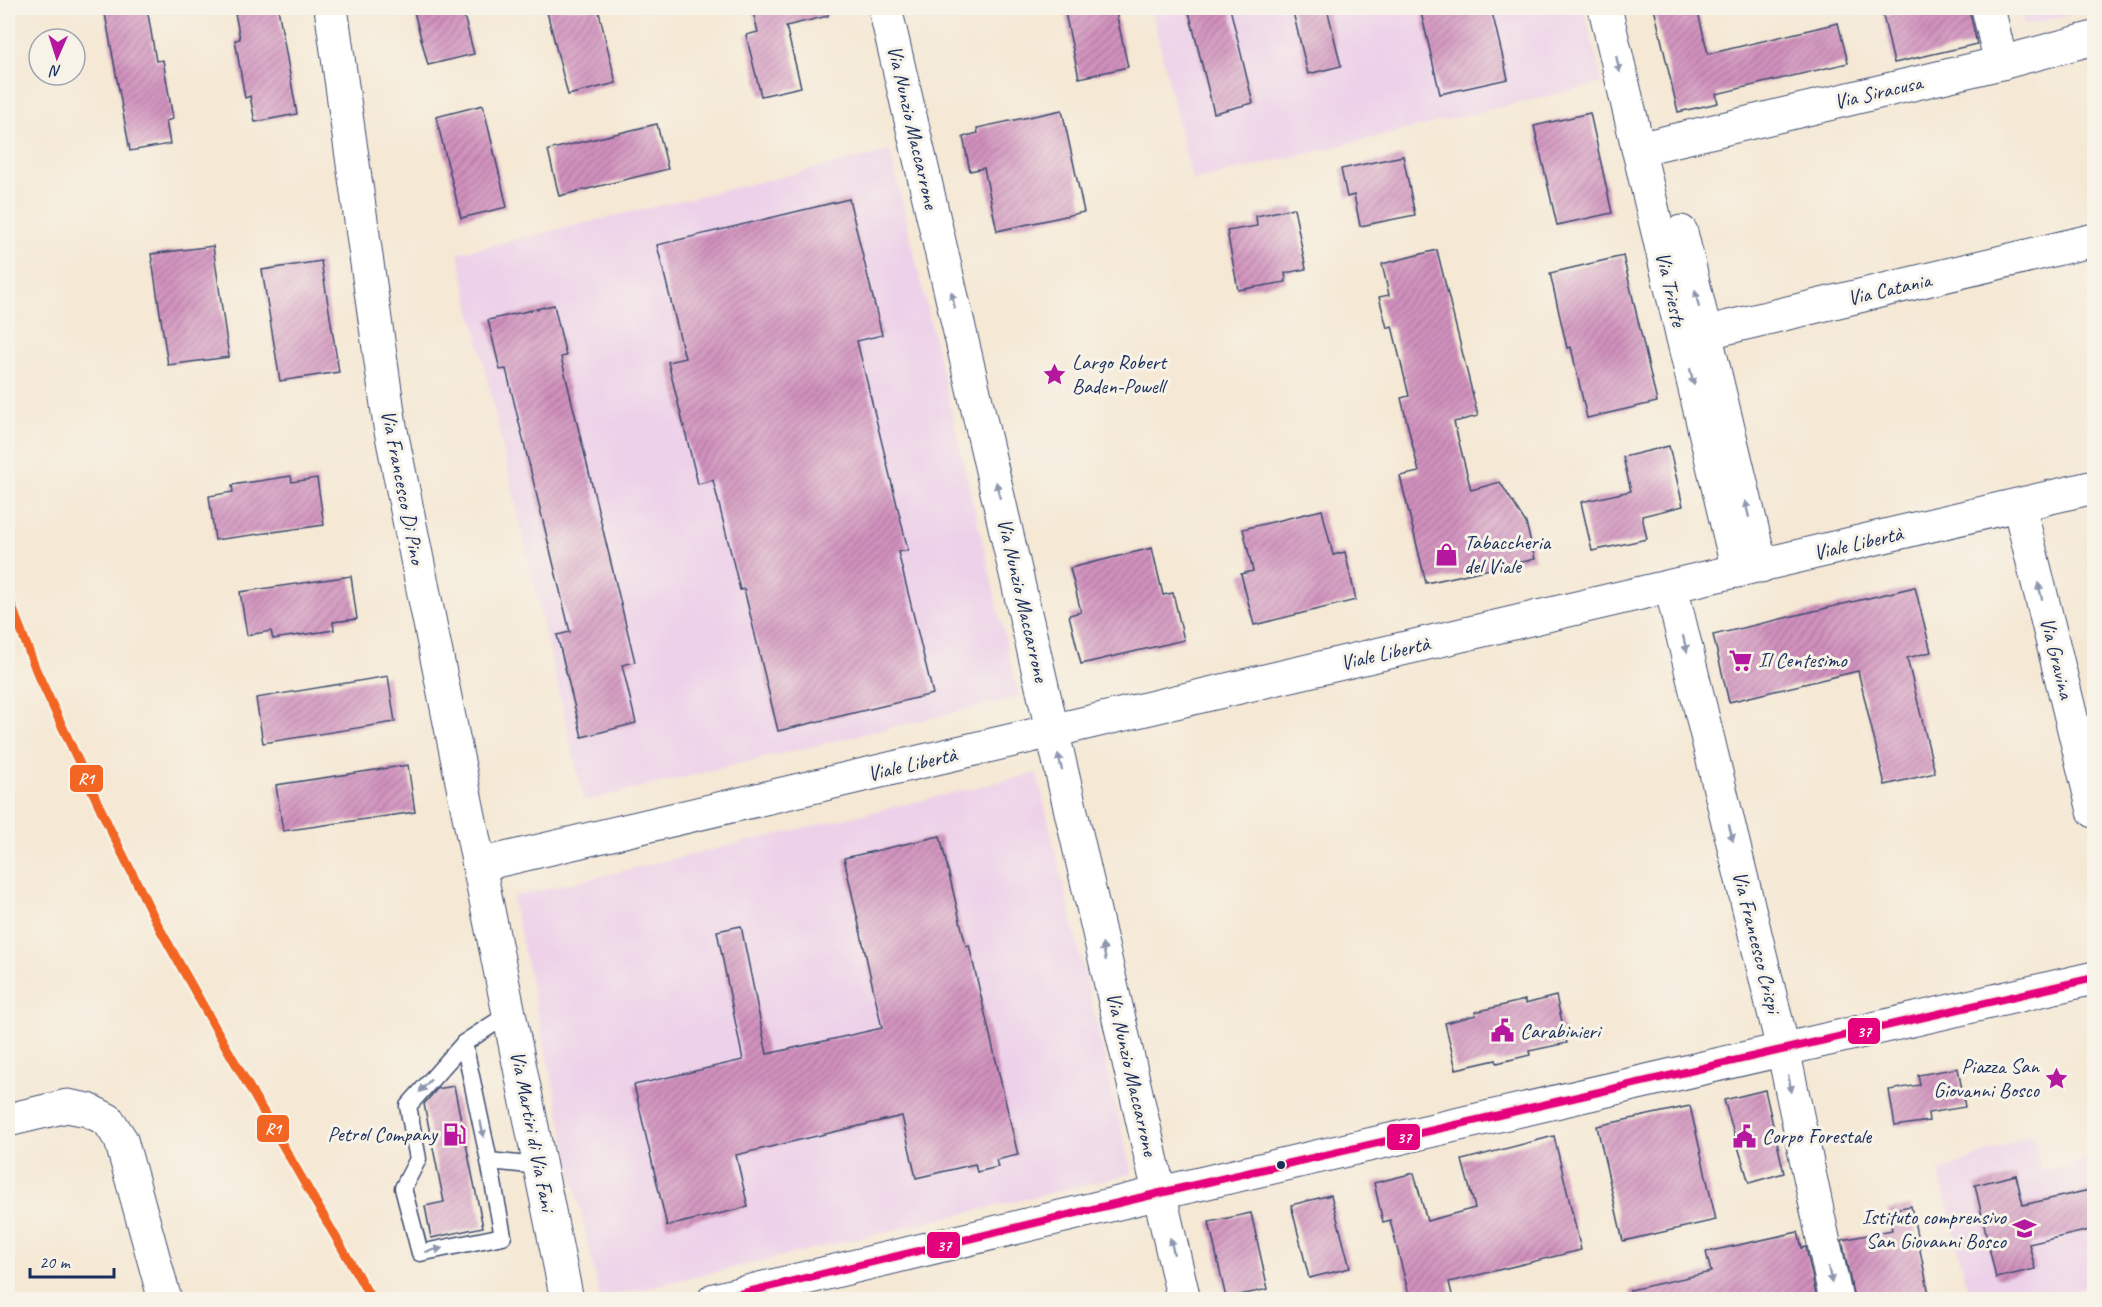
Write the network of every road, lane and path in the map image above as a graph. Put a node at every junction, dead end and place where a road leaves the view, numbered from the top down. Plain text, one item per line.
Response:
1 (331, 8) edge
2 (885, 8) edge
3 (1605, 8) edge
4 (1628, 8) edge
5 (1988, 8) edge
6 (2094, 38) edge
7 (2001, 63) junction
8 (1649, 147) junction
9 (2094, 240) edge
10 (1694, 335) junction
11 (2094, 488) edge
12 (2019, 505) junction
13 (1750, 568) junction
14 (1671, 587) junction
15 (1053, 731) junction
16 (2094, 810) edge
17 (479, 865) junction
18 (499, 963) joint
19 (2094, 978) edge
20 (510, 1013) junction
21 (464, 1043) junction
22 (1783, 1049) junction
23 (8, 1120) edge
24 (489, 1161) junction
25 (540, 1166) junction
26 (1160, 1193) junction
27 (165, 1299) edge
28 (567, 1299) edge
29 (714, 1299) edge
30 (1184, 1299) edge
31 (1836, 1299) edge

1 - 17 street, Via Francesco Di Pino
15 -> 2 street, Via Nunzio Maccarrone
3 -> 8 street, Via Trieste
4 - 8 street, Via Trieste
5 - 7 street
6 - 7 street, Via Siracusa
7 - 8 street, Via Siracusa
8 - 10 street, Via Trieste
9 - 10 street, Via Catania
10 - 13 street, Via Trieste
11 - 12 street, Viale Libertà
12 - 13 street, Viale Libertà
16 -> 12 street, Via Gravina
13 - 14 street, Viale Libertà
14 - 15 street, Viale Libertà
14 -> 22 street, Via Francesco Crispi
15 - 17 street, Viale Libertà
26 -> 15 street, Via Nunzio Maccarrone
17 - 18 street, Via Francesco Di Pino
18 - 20 street, Via Martiri di Via Fani
19 - 22 street
20 - 21 lane
20 - 25 street, Via Martiri di Via Fani
21 -> 24 lane
21 -> 24 lane
22 - 26 street
22 -> 31 street, Via Francesco Crispi
23 - 27 street
24 - 25 lane
25 - 28 street, Via Martiri di Via Fani
26 - 29 street
30 -> 26 street, Via Nunzio Maccarrone

